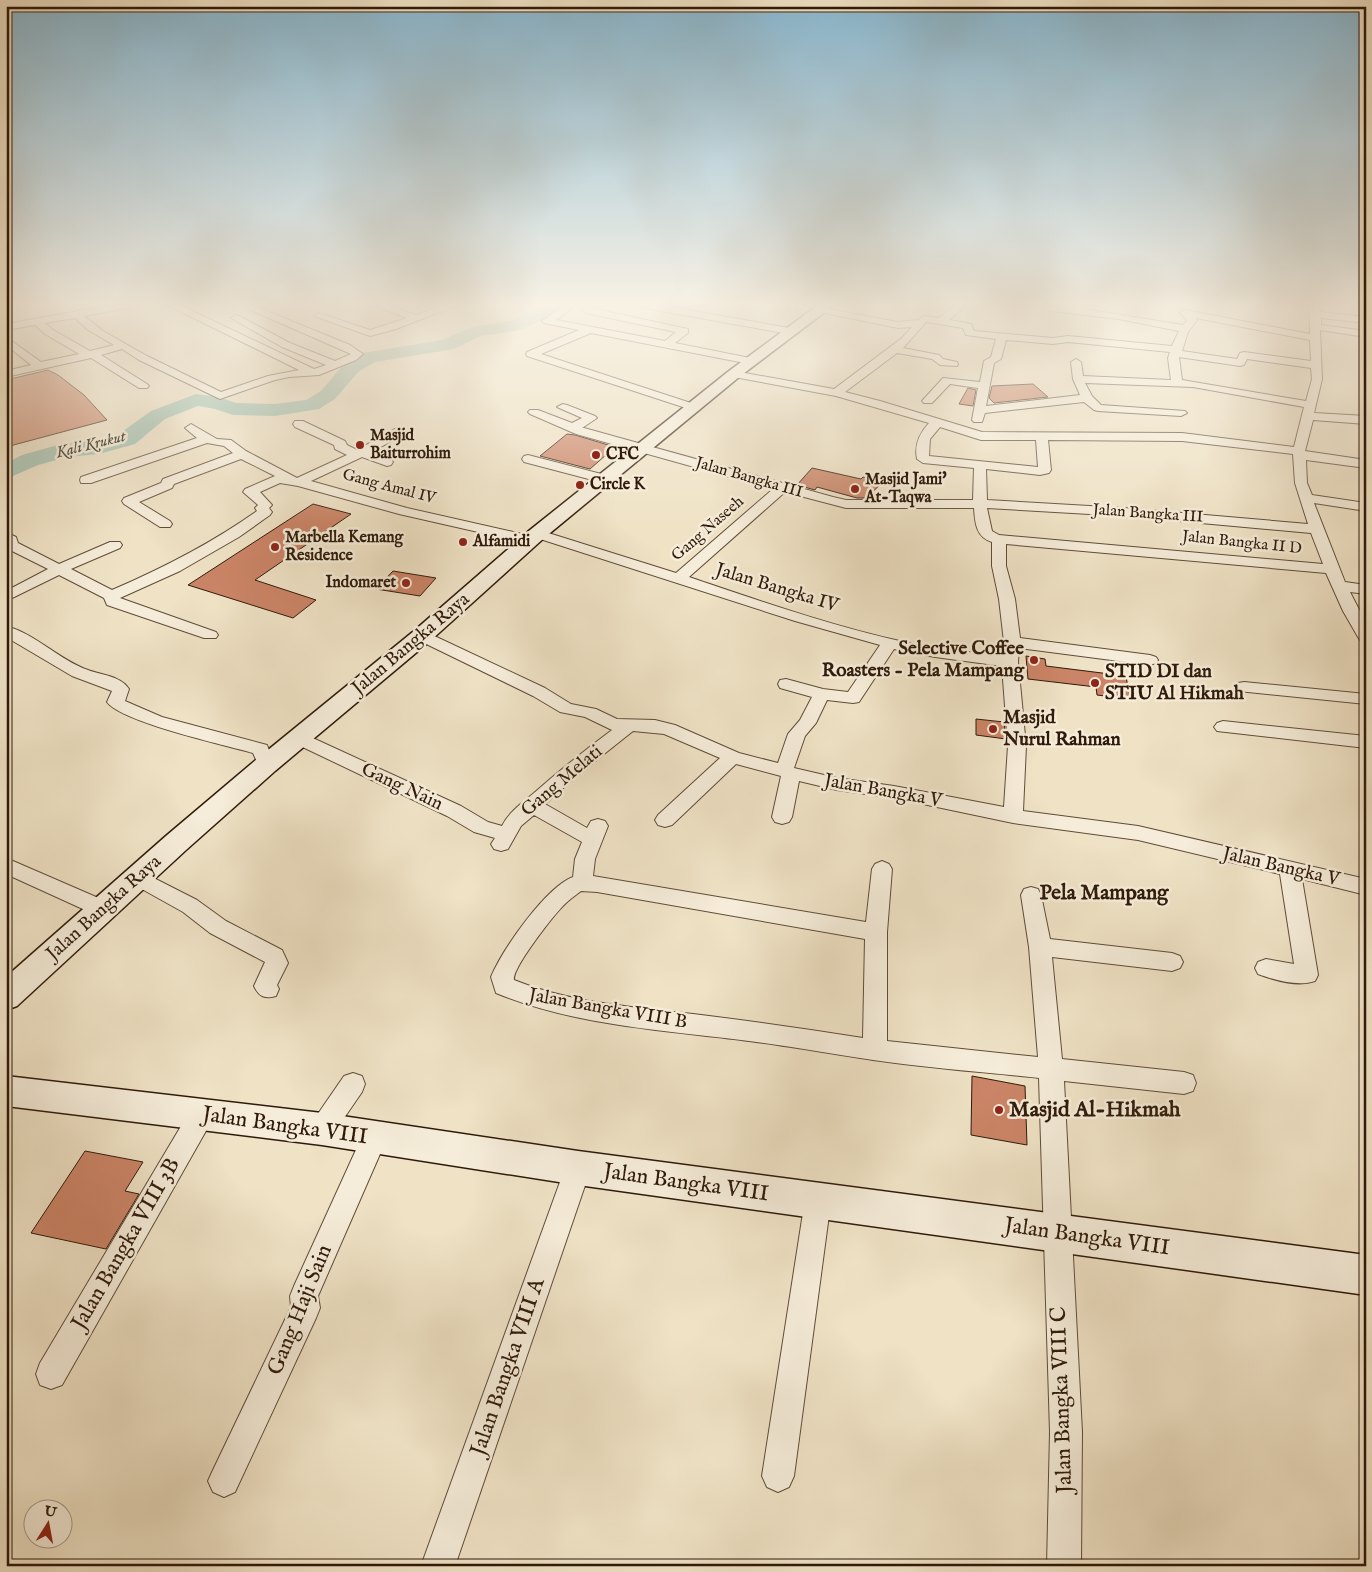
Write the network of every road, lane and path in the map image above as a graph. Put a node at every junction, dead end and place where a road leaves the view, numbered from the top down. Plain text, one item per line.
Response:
1 (130, 378) edge
2 (182, 378) edge
3 (271, 378) edge
4 (606, 378) edge
5 (728, 378) edge
6 (783, 378) edge
7 (855, 378) edge
8 (986, 378) edge
9 (1176, 378) edge
10 (1317, 378) edge
11 (1078, 380) joint
12 (1177, 382) junction
13 (143, 386) dead end
14 (984, 386) junction
15 (836, 393) junction
16 (1087, 398) junction
17 (928, 401) dead end
18 (692, 407) junction
19 (563, 408) dead end
20 (980, 410) junction
21 (1309, 410) junction
22 (534, 412) dead end
23 (1181, 413) dead end
24 (1366, 420) edge
25 (937, 423) junction
26 (299, 424) dead end
27 (191, 428) dead end
28 (573, 428) junction
29 (401, 431) dead end
30 (981, 436) junction
31 (1042, 438) junction
32 (207, 439) junction
33 (643, 448) junction
34 (359, 453) junction
35 (1298, 453) junction
36 (242, 454) junction
37 (528, 459) dead end
38 (388, 462) dead end
39 (1366, 464) edge
40 (980, 466) junction
41 (604, 479) junction
42 (86, 480) dead end
43 (300, 482) junction
44 (783, 487) junction
45 (1305, 498) junction
46 (980, 504) junction
47 (1366, 507) edge
48 (165, 524) dead end
49 (1316, 529) junction
50 (6, 536) edge
51 (534, 537) junction
52 (999, 539) junction
53 (115, 545) dead end
54 (60, 569) junction
55 (1332, 569) junction
56 (679, 578) junction
57 (1340, 586) junction
58 (1366, 590) edge
59 (112, 596) junction
60 (6, 597) edge
61 (6, 631) edge
62 (210, 635) dead end
63 (422, 636) junction
64 (1366, 636) edge
65 (1012, 642) junction
66 (890, 643) junction
67 (1150, 660) dead end
68 (1010, 662) junction
69 (786, 684) dead end
70 (1244, 687) dead end
71 (822, 694) junction
72 (1366, 699) edge
73 (631, 724) junction
74 (1223, 727) dead end
75 (298, 738) junction
76 (1366, 742) edge
77 (733, 757) junction
78 (266, 765) junction
79 (788, 772) junction
80 (532, 805) junction
81 (1013, 816) junction
82 (782, 817) dead end
83 (665, 820) dead end
84 (503, 839) joint
85 (6, 865) edge
86 (882, 869) dead end
87 (1290, 870) junction
88 (138, 878) junction
89 (582, 884) junction
90 (1366, 886) edge
91 (1031, 895) dead end
92 (103, 909) junction
93 (876, 932) junction
94 (1040, 947) junction
95 (1172, 962) dead end
96 (1266, 968) dead end
97 (268, 989) dead end
98 (6, 997) edge
99 (875, 1050) junction
100 (1049, 1068) junction
101 (1184, 1083) dead end
102 (353, 1084) dead end
103 (6, 1091) edge
104 (202, 1114) junction
105 (322, 1129) junction
106 (374, 1138) junction
107 (578, 1168) junction
108 (818, 1200) junction
109 (1056, 1234) junction
110 (1366, 1274) edge
111 (51, 1374) dead end
112 (778, 1476) dead end
113 (224, 1481) dead end
114 (438, 1566) edge
115 (1064, 1566) edge

1 - 13 street
2 - 3 street
4 - 18 street
5 - 18 street, Jalan Bangka Raya
6 - 15 street
7 - 15 street
8 - 14 street
9 - 12 street
10 - 21 street
11 - 12 street
11 - 16 street
12 - 21 street
14 - 17 street
14 - 20 street
15 - 25 street
16 - 20 street
16 - 23 street
18 - 33 street, Jalan Bangka Raya
19 - 28 street
20 - 30 street
21 - 24 street
21 - 35 street
22 - 28 street, Jalan Bangka III
25 - 30 street
25 - 40 street
26 - 34 street, Gang Amal IV
27 - 32 street
28 - 33 street, Jalan Bangka III
29 - 34 street
30 - 31 street
31 - 35 street
31 - 40 street
32 - 36 street
32 - 42 street
33 - 41 street, Jalan Bangka Raya
33 - 44 street, Jalan Bangka III
34 - 38 street
34 - 43 street, Gang Amal IV
35 - 39 street
35 - 45 street
36 - 43 street
36 - 48 street
37 - 41 street
40 - 46 street
41 - 51 street, Jalan Bangka Raya
43 - 51 street, Gang Amal IV
43 - 59 street
44 - 46 street, Jalan Bangka III
44 - 56 street, Gang Naseeh
45 - 47 street
45 - 49 street
46 - 49 street, Jalan Bangka III
46 - 52 street
49 - 55 street
50 - 54 street
51 - 56 street, Jalan Bangka IV
51 - 63 street, Jalan Bangka Raya
52 - 55 street, Jalan Bangka II D
52 - 65 street
53 - 54 street
54 - 59 street
54 - 60 street
55 - 57 street
56 - 66 street, Jalan Bangka IV
57 - 58 street
57 - 64 street
59 - 62 street
61 - 78 street
63 - 73 street, Jalan Bangka V
63 - 75 street, Jalan Bangka Raya
65 - 67 street
65 - 68 street
66 - 68 street, Jalan Bangka IV
66 - 71 street
68 - 81 street
69 - 71 street
70 - 72 street
71 - 79 street
73 - 77 street, Jalan Bangka V
73 - 80 street, Gang Melati
74 - 76 street
75 - 78 street, Jalan Bangka Raya
75 - 84 street, Gang Nain
77 - 79 street, Jalan Bangka V
77 - 83 street
78 - 88 street, Jalan Bangka Raya
79 - 81 street, Jalan Bangka V
79 - 82 street
80 - 84 street, Gang Melati
80 - 89 street
81 - 87 street, Jalan Bangka V
85 - 92 street
86 - 93 street
87 - 90 street, Jalan Bangka V
87 - 96 street
88 - 92 street, Jalan Bangka Raya
88 - 97 street
89 - 93 street
89 - 99 street, Jalan Bangka VIII B
91 - 94 street
92 - 98 street, Jalan Bangka Raya
93 - 99 street
94 - 95 street
94 - 100 street
99 - 100 street, Jalan Bangka VIII B
100 - 101 street, Jalan Bangka VIII B
100 - 109 street
102 - 105 street
103 - 104 street, Jalan Bangka VIII
104 - 105 street, Jalan Bangka VIII
104 - 111 street, Jalan Bangka VIII 3B
105 - 106 street, Jalan Bangka VIII
106 - 107 street, Jalan Bangka VIII
106 - 113 street, Gang Haji Sain
107 - 108 street, Jalan Bangka VIII
107 - 114 street, Jalan Bangka VIII A
108 - 109 street, Jalan Bangka VIII
108 - 112 street
109 - 110 street, Jalan Bangka VIII
109 - 115 street, Jalan Bangka VIII C

